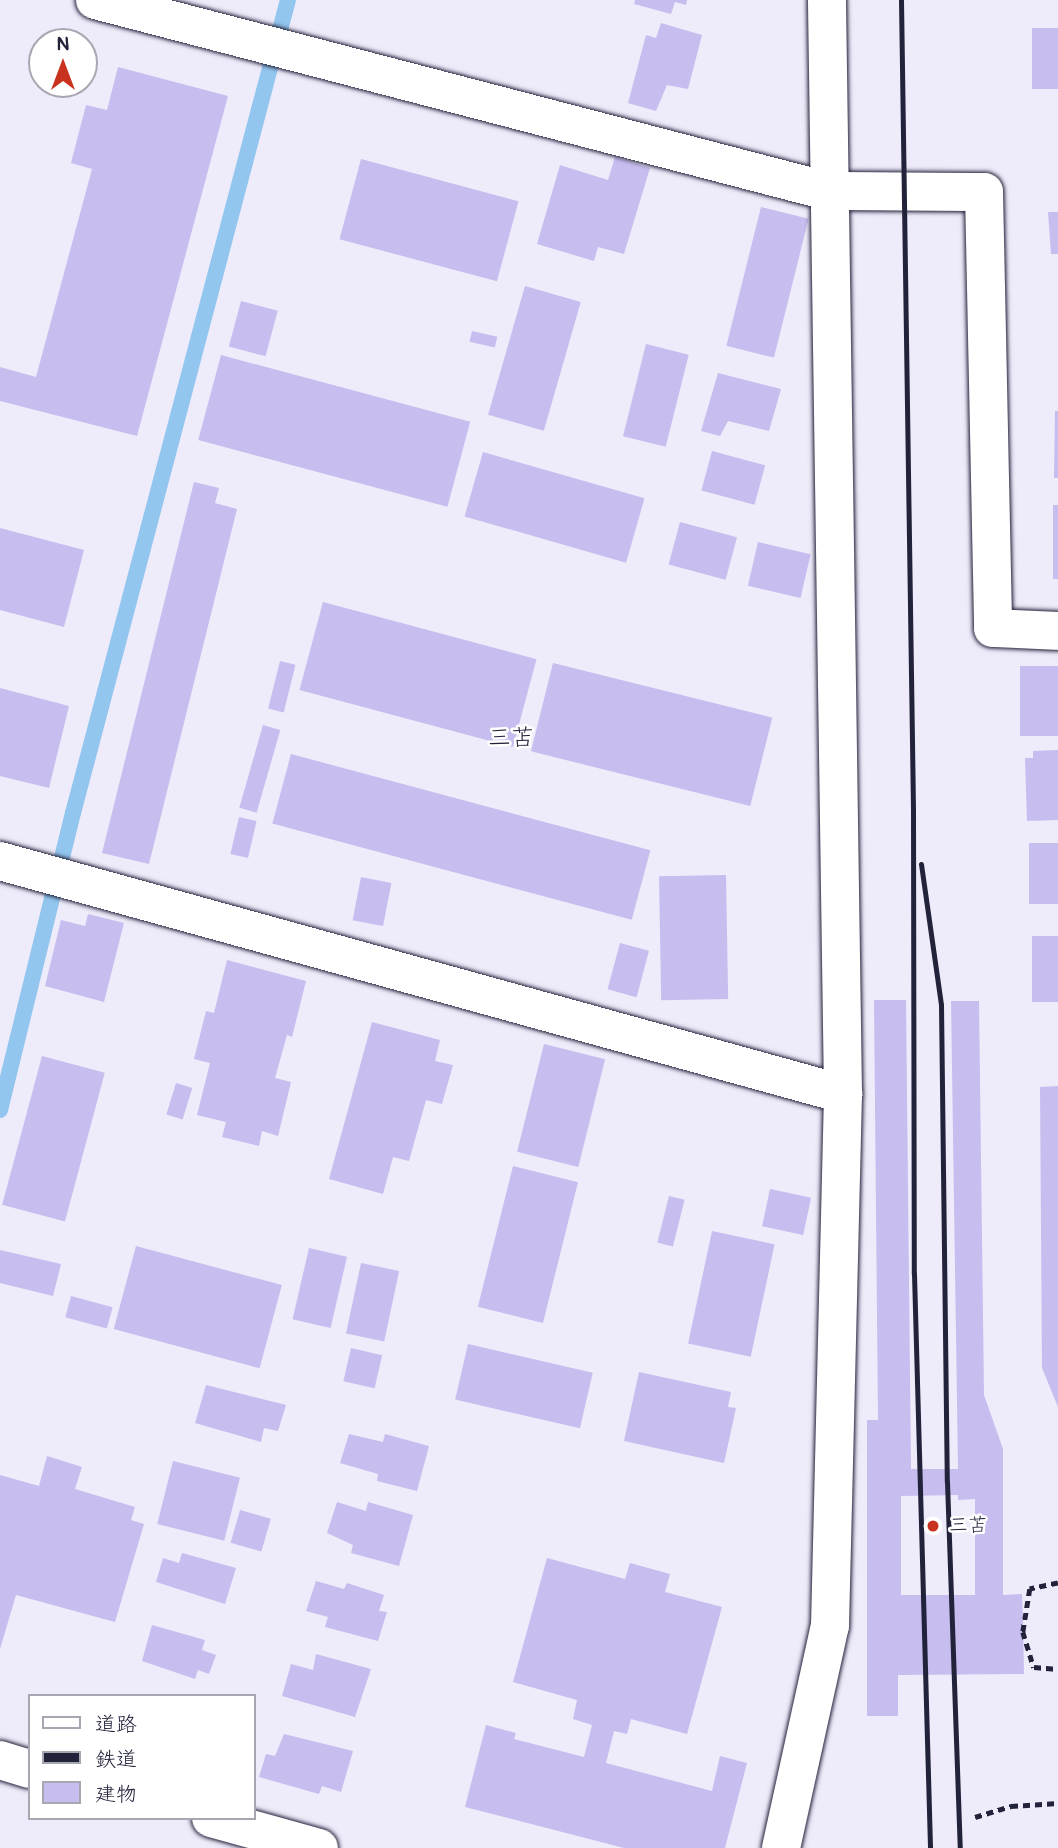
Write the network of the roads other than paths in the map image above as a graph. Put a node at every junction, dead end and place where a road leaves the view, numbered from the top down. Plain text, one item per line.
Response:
1 (94, 0) edge
2 (827, 0) edge
3 (827, 191) junction
4 (1058, 631) edge
5 (0, 860) edge
6 (843, 1094) junction
7 (0, 1760) edge
8 (28, 1768) edge
9 (218, 1820) edge
10 (319, 1848) edge
11 (781, 1848) edge

1 - 3 street
2 - 3 street
3 - 4 street
3 - 6 street
5 - 6 street
6 - 11 street
7 - 8 street
9 - 10 street

